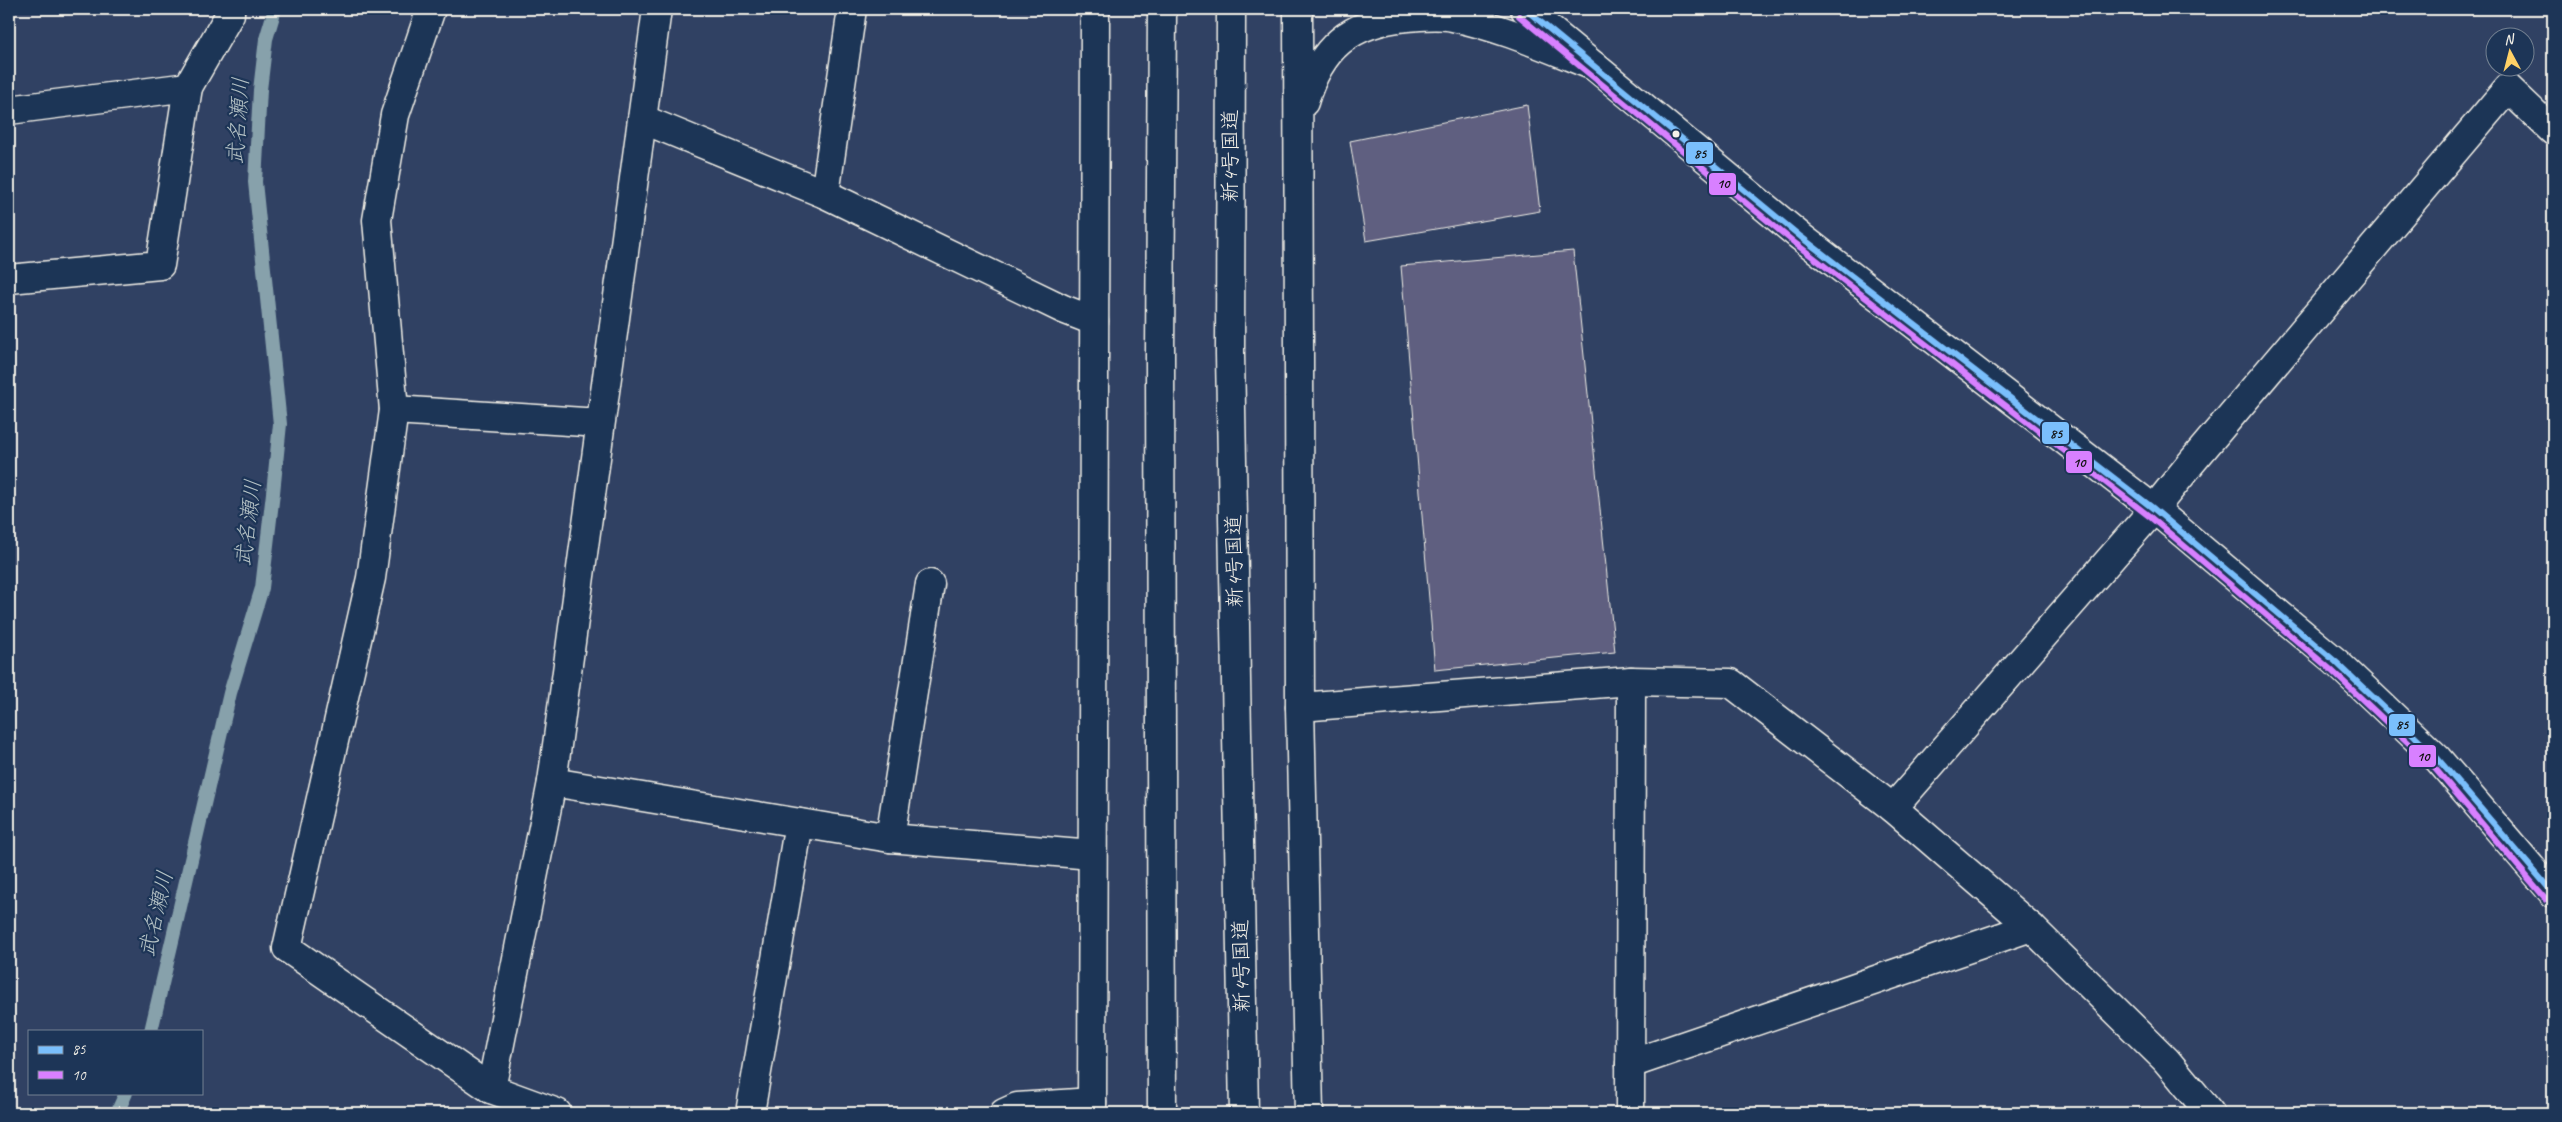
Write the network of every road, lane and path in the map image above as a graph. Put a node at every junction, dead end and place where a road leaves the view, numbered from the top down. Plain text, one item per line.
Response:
1 (230, 9) edge
2 (431, 9) edge
3 (657, 9) edge
4 (852, 9) edge
5 (1095, 9) edge
6 (1162, 9) edge
7 (1231, 9) edge
8 (1298, 9) edge
9 (1525, 9) edge
10 (1594, 66) junction
11 (188, 87) junction
12 (9, 110) edge
13 (642, 119) junction
14 (1299, 119) junction
15 (2553, 131) edge
16 (824, 194) junction
17 (9, 279) edge
18 (1094, 321) junction
19 (394, 410) junction
20 (600, 423) junction
21 (2154, 509) junction
22 (930, 584) dead end
23 (1631, 681) junction
24 (1300, 707) junction
25 (552, 782) junction
26 (1893, 808) junction
27 (799, 824) junction
28 (890, 838) junction
29 (1092, 855) junction
30 (2553, 892) edge
31 (2032, 927) junction
32 (1630, 1064) junction
33 (491, 1089) junction
34 (1092, 1108) edge
35 (558, 1113) edge
36 (750, 1113) edge
37 (1004, 1113) edge
38 (1162, 1113) edge
39 (1244, 1113) edge
40 (1309, 1113) edge
41 (1630, 1113) edge
42 (2210, 1113) edge

1 - 11 main road
2 - 19 main road
3 - 13 main road
4 - 16 main road
5 - 18 main road
6 - 38 main road
7 - 39 main road, 新4号国道
8 - 14 main road
9 - 10 main road
10 - 14 main road
10 - 21 main road
11 - 12 main road
11 - 17 main road
13 - 16 main road
13 - 20 main road
14 - 24 main road
15 - 21 main road
16 - 18 main road
18 - 29 main road
19 - 20 main road
19 - 33 main road
20 - 25 main road
21 - 26 main road
21 - 30 main road
22 - 28 main road
23 - 24 main road
23 - 26 main road
23 - 32 main road
24 - 40 main road
25 - 27 main road
25 - 33 main road
26 - 31 main road
27 - 28 main road
27 - 36 main road
28 - 29 main road
29 - 34 main road
31 - 32 main road
31 - 42 main road
32 - 41 main road
33 - 35 main road
34 - 37 main road

